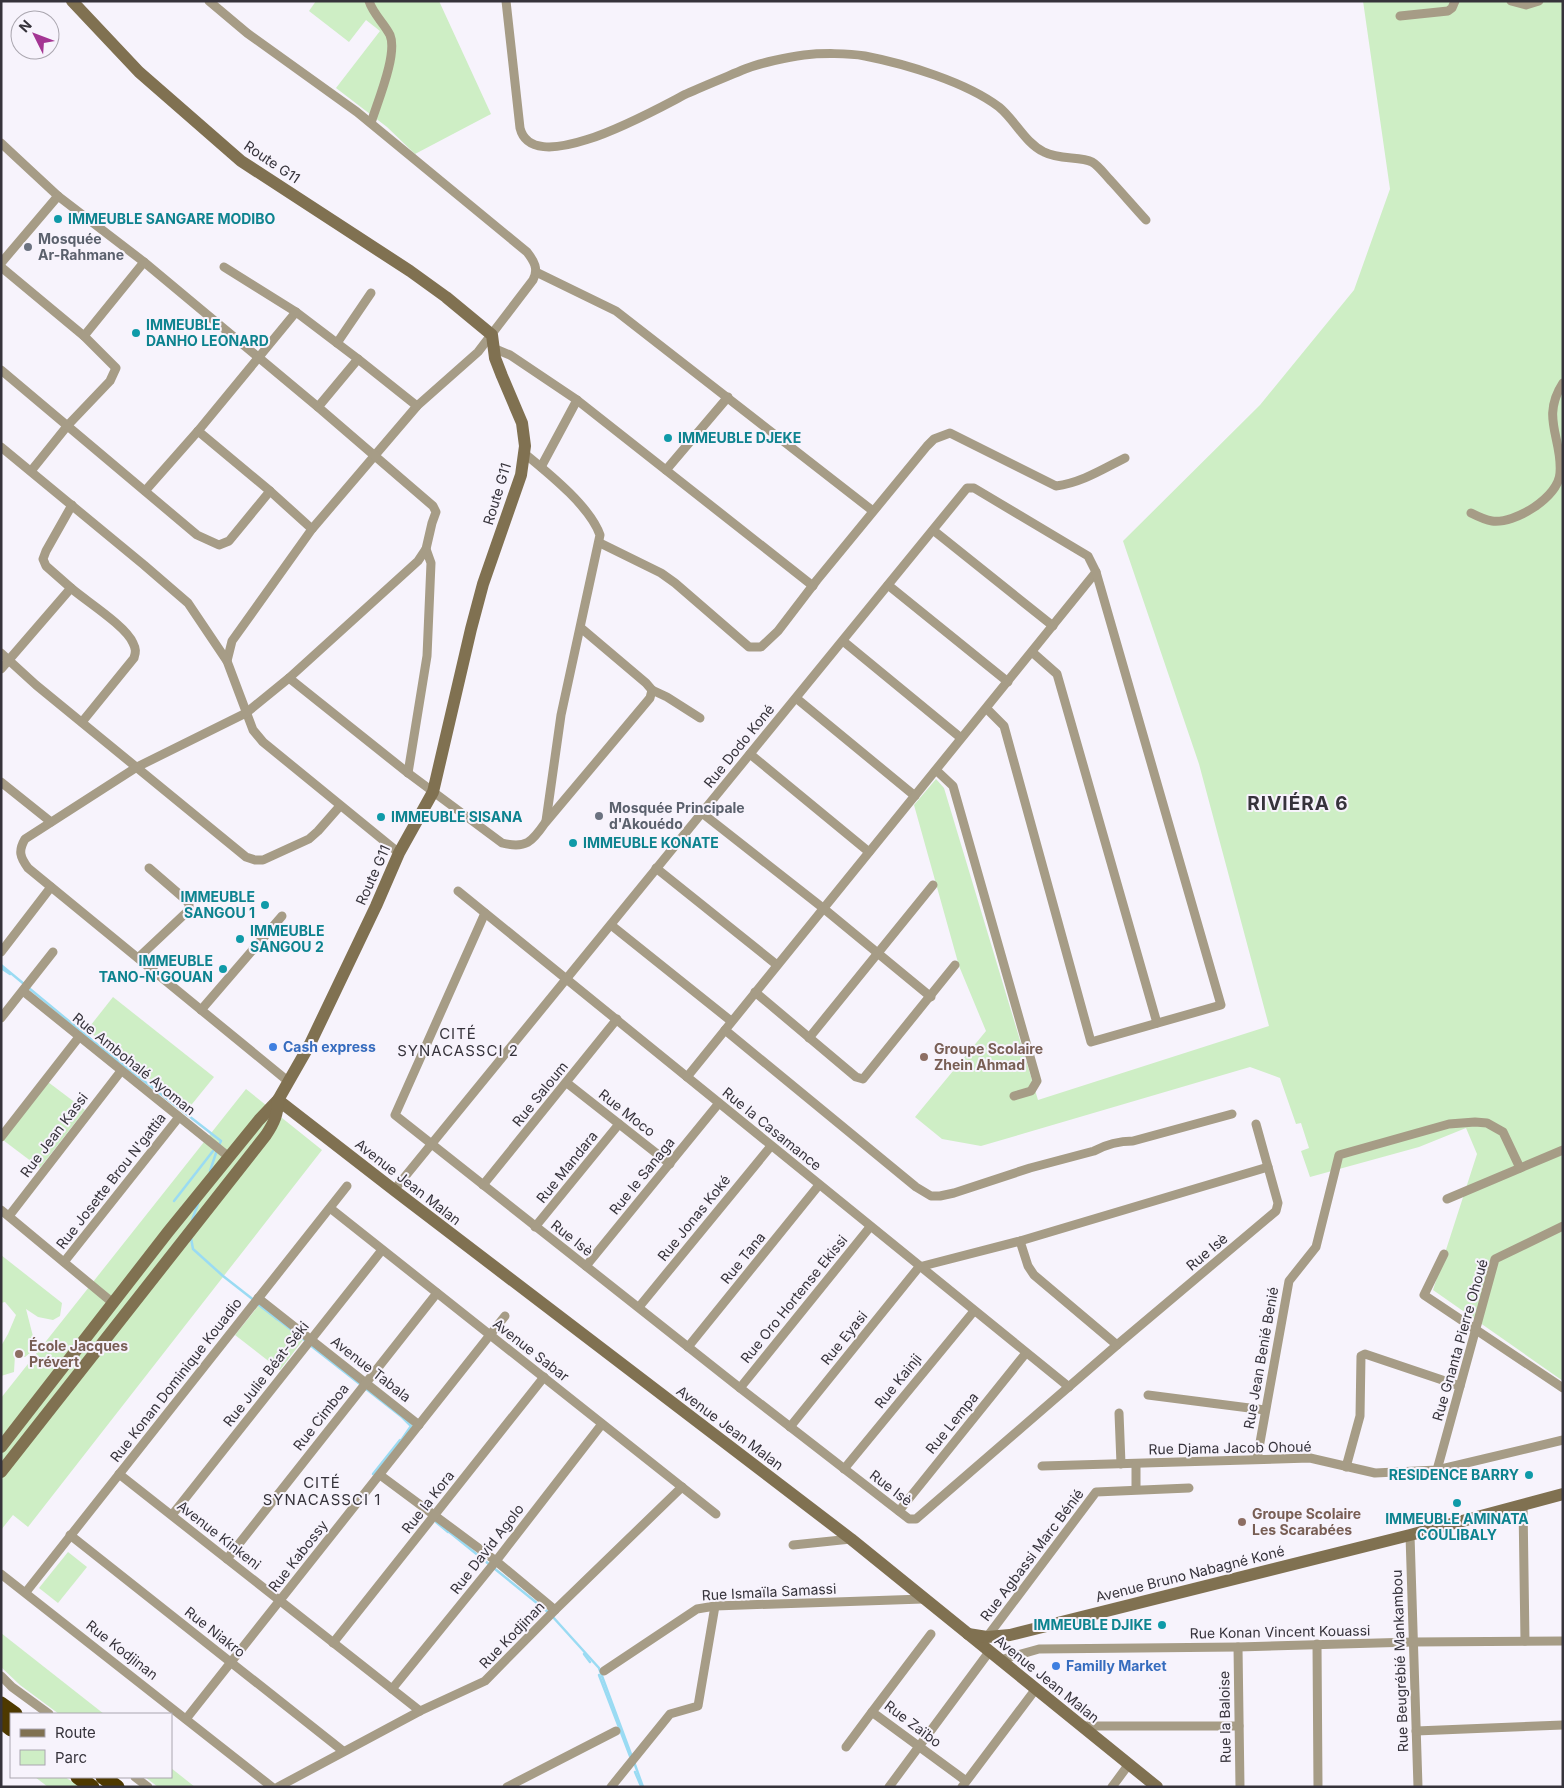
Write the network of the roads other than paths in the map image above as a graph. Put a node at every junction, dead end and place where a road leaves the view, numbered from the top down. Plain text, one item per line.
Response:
1 (72, 1) edge
2 (209, 1) edge
3 (369, 1) edge
4 (506, 1) edge
5 (1455, 1) edge
6 (1511, 1) edge
7 (1539, 1) edge
8 (1400, 16) dead end
9 (371, 123) junction
10 (1, 143) edge
11 (58, 196) junction
12 (1146, 220) dead end
13 (144, 262) junction
14 (1, 263) edge
15 (1, 267) edge
16 (224, 267) dead end
17 (536, 272) junction
18 (371, 293) dead end
19 (296, 312) junction
20 (84, 336) junction
21 (493, 342) junction
22 (337, 343) junction
23 (258, 358) junction
24 (358, 359) junction
25 (1, 370) edge
26 (1563, 384) edge
27 (728, 397) junction
28 (577, 400) junction
29 (417, 406) junction
30 (318, 407) junction
31 (68, 425) junction
32 (198, 431) junction
33 (1, 447) edge
34 (524, 453) junction
35 (374, 456) junction
36 (1125, 458) dead end
37 (541, 467) junction
38 (666, 470) junction
39 (31, 471) junction
40 (145, 491) junction
41 (270, 491) junction
42 (72, 505) junction
43 (873, 510) junction
44 (1471, 513) dead end
45 (312, 529) junction
46 (933, 530) junction
47 (600, 543) junction
48 (426, 549) junction
49 (1096, 572) junction
50 (888, 585) junction
51 (813, 586) junction
52 (71, 588) junction
53 (1053, 626) junction
54 (580, 628) junction
55 (843, 640) junction
56 (1032, 652) junction
57 (1, 653) edge
58 (9, 660) junction
59 (227, 660) junction
60 (1, 669) edge
61 (289, 678) junction
62 (1008, 682) junction
63 (652, 690) junction
64 (796, 698) junction
65 (987, 709) junction
66 (246, 713) junction
67 (700, 718) dead end
68 (82, 722) junction
69 (961, 738) junction
70 (750, 754) junction
71 (137, 767) junction
72 (936, 770) junction
73 (408, 773) junction
74 (1, 782) edge
75 (433, 792) junction
76 (914, 796) junction
77 (340, 806) junction
78 (702, 812) junction
79 (51, 822) junction
80 (545, 823) junction
81 (869, 852) junction
82 (399, 853) junction
83 (149, 868) dead end
84 (656, 868) junction
85 (934, 885) dead end
86 (51, 887) junction
87 (458, 891) dead end
88 (823, 908) junction
89 (486, 912) junction
90 (282, 916) dead end
91 (610, 924) junction
92 (1, 952) edge
93 (53, 952) dead end
94 (878, 953) junction
95 (138, 958) junction
96 (777, 965) junction
97 (956, 965) dead end
98 (567, 978) junction
99 (23, 991) junction
100 (755, 992) junction
101 (930, 997) junction
102 (201, 1010) junction
103 (1, 1018) edge
104 (617, 1019) junction
105 (731, 1021) junction
106 (1157, 1023) junction
107 (725, 1030) junction
108 (79, 1037) junction
109 (809, 1038) junction
110 (121, 1071) junction
111 (687, 1076) junction
112 (289, 1082) junction
113 (567, 1083) junction
114 (1014, 1096) dead end
115 (278, 1100) junction
116 (719, 1103) junction
117 (1232, 1114) dead end
118 (179, 1117) junction
119 (620, 1124) junction
120 (1256, 1124) dead end
121 (1, 1136) edge
122 (432, 1144) junction
123 (771, 1146) junction
124 (1563, 1150) edge
125 (229, 1157) junction
126 (670, 1164) junction
127 (1268, 1168) junction
128 (1520, 1168) junction
129 (483, 1185) junction
130 (819, 1185) junction
131 (347, 1186) dead end
132 (394, 1190) junction
133 (1447, 1199) dead end
134 (330, 1208) junction
135 (1, 1210) edge
136 (9, 1216) junction
137 (1563, 1226) edge
138 (535, 1227) junction
139 (870, 1227) junction
140 (1020, 1241) junction
141 (382, 1250) junction
142 (1444, 1254) dead end
143 (64, 1262) junction
144 (586, 1266) junction
145 (920, 1266) junction
146 (437, 1293) junction
147 (258, 1298) junction
148 (113, 1303) junction
149 (639, 1308) junction
150 (974, 1311) junction
151 (505, 1316) dead end
152 (1475, 1329) junction
153 (490, 1335) junction
154 (311, 1340) junction
155 (1117, 1344) junction
156 (688, 1347) junction
157 (1026, 1353) junction
158 (544, 1378) junction
159 (366, 1382) junction
160 (1460, 1386) junction
161 (1069, 1387) junction
162 (740, 1388) junction
163 (1563, 1388) edge
164 (1148, 1395) dead end
165 (1265, 1410) junction
166 (1118, 1414) dead end
167 (602, 1424) junction
168 (419, 1425) junction
169 (790, 1427) junction
170 (1563, 1440) edge
171 (1, 1447) edge
172 (1257, 1459) junction
173 (1120, 1464) junction
174 (1136, 1464) junction
175 (1042, 1466) dead end
176 (1346, 1467) junction
177 (844, 1469) junction
178 (1436, 1470) junction
179 (1, 1472) edge
180 (119, 1474) junction
181 (380, 1475) junction
182 (682, 1487) junction
183 (1189, 1488) dead end
184 (1136, 1489) junction
185 (1563, 1494) edge
186 (1523, 1504) junction
187 (899, 1511) junction
188 (716, 1514) dead end
189 (172, 1515) junction
190 (434, 1516) junction
191 (1410, 1535) junction
192 (70, 1536) junction
193 (851, 1539) junction
194 (794, 1545) dead end
195 (227, 1559) junction
196 (496, 1561) junction
197 (1, 1574) edge
198 (26, 1592) junction
199 (923, 1599) junction
200 (280, 1600) junction
201 (715, 1606) junction
202 (555, 1610) junction
203 (931, 1634) dead end
204 (968, 1634) junction
205 (987, 1637) junction
206 (1525, 1641) junction
207 (1563, 1641) edge
208 (1413, 1642) junction
209 (333, 1643) junction
210 (1317, 1644) junction
211 (1238, 1647) junction
212 (989, 1652) junction
213 (1000, 1660) junction
214 (231, 1662) junction
215 (604, 1671) dead end
216 (1, 1676) edge
217 (392, 1689) junction
218 (1035, 1690) junction
219 (1, 1704) edge
220 (420, 1711) junction
221 (872, 1712) junction
222 (14, 1713) edge
223 (47, 1713) edge
224 (186, 1719) junction
225 (1563, 1725) edge
226 (1081, 1726) junction
227 (1239, 1726) junction
228 (616, 1731) dead end
229 (1416, 1731) junction
230 (919, 1746) junction
231 (846, 1747) dead end
232 (343, 1751) junction
233 (1129, 1764) junction
234 (79, 1778) edge
235 (104, 1778) edge
236 (136, 1778) edge
237 (964, 1784) edge
238 (92, 1787) edge
239 (117, 1787) edge
240 (148, 1787) edge
241 (272, 1787) edge
242 (278, 1787) edge
243 (507, 1787) edge
244 (611, 1787) edge
245 (889, 1787) edge
246 (1112, 1787) edge
247 (1157, 1787) edge
248 (1240, 1787) edge
249 (1318, 1787) edge
250 (1418, 1787) edge

1 - 21 main road, Route G11
2 - 9 street
3 - 9 street
4 - 12 street
5 - 8 street
6 - 7 street
9 - 17 street
10 - 11 street
11 - 13 street
11 - 14 street
13 - 20 street
13 - 23 street
15 - 20 street
16 - 19 street
17 - 21 street
17 - 27 street
18 - 22 street
19 - 22 street
19 - 23 street
20 - 31 street
21 - 28 street
21 - 29 street
21 - 34 main road, Route G11
22 - 24 street
23 - 30 street
23 - 32 street
24 - 29 street
24 - 30 street
25 - 31 street
26 - 44 street
27 - 38 street
27 - 43 street
28 - 37 street
28 - 38 street
29 - 35 street
30 - 35 street
31 - 39 street
31 - 40 street
32 - 40 street
32 - 41 street
33 - 39 street
34 - 37 street
34 - 75 main road, Route G11
35 - 45 street
35 - 48 street
36 - 43 street
37 - 47 street
38 - 51 street
39 - 42 street
40 - 41 street
41 - 45 street
42 - 52 street
42 - 59 street
43 - 51 street
45 - 59 street
46 - 49 street, Rue Dodo Koné
46 - 50 street, Rue Dodo Koné
46 - 53 street
47 - 51 street
47 - 54 street
48 - 61 street
48 - 73 street
49 - 53 street
49 - 106 street
50 - 55 street, Rue Dodo Koné
50 - 62 street
52 - 58 street
52 - 68 street
53 - 56 street
54 - 63 street
54 - 80 street
55 - 64 street, Rue Dodo Koné
55 - 69 street
56 - 62 street
56 - 106 street
57 - 58 street
58 - 60 street
58 - 68 street
59 - 66 street
61 - 66 street
61 - 73 street
62 - 65 street
63 - 67 street
63 - 80 street
64 - 70 street, Rue Dodo Koné
64 - 76 street
65 - 69 street
65 - 106 street
66 - 71 street
66 - 77 street
68 - 71 street
69 - 72 street
70 - 78 street, Rue Dodo Koné
70 - 81 street
71 - 77 street
71 - 79 street
72 - 76 street
72 - 114 street
73 - 75 street
74 - 79 street
75 - 80 street
75 - 82 main road, Route G11
76 - 81 street
77 - 82 street
78 - 84 street, Rue Dodo Koné
78 - 88 street
79 - 86 street
81 - 88 street
82 - 112 main road, Route G11
83 - 95 street
84 - 91 street, Rue Dodo Koné
84 - 96 street
85 - 94 street
86 - 92 street
86 - 95 street
87 - 89 street, Rue la Casamance
88 - 94 street
88 - 96 street
89 - 98 street, Rue la Casamance
89 - 122 street, Rue Isè
90 - 102 street
91 - 98 street, Rue Dodo Koné
91 - 105 street
93 - 99 street
94 - 101 street
94 - 109 street
95 - 102 street
96 - 100 street
97 - 101 street
98 - 104 street, Rue la Casamance
98 - 122 street, Rue Dodo Koné
99 - 103 street
99 - 108 street, Rue Ambohalé Ayoman
100 - 105 street
100 - 109 street
101 - 109 street
102 - 112 street
104 - 111 street, Rue la Casamance
104 - 113 street, Rue Saloum
105 - 107 street
107 - 111 street
107 - 117 street
108 - 110 street, Rue Ambohalé Ayoman
108 - 121 street
110 - 118 street, Rue Ambohalé Ayoman
110 - 136 street, Rue Jean Kassi
111 - 116 street, Rue la Casamance
112 - 115 main road, Route G11
113 - 119 street, Rue Moco
113 - 129 street, Rue Saloum
115 - 125 main road
115 - 132 main road, Avenue Jean Malan
115 - 179 main road
116 - 123 street, Rue la Casamance
116 - 126 street, Rue le Sanaga
118 - 125 street, Rue Ambohalé Ayoman
118 - 143 street, Rue Josette Brou N'gattia
119 - 126 street, Rue Moco
119 - 138 street, Rue Mandara
120 - 127 street, Rue Isè
122 - 129 street, Rue Isè
122 - 132 street, Rue Dodo Koné
123 - 130 street, Rue la Casamance
123 - 149 street, Rue Jonas Koké
124 - 128 street
125 - 148 main road
126 - 144 street, Rue le Sanaga
127 - 140 street
127 - 155 street, Rue Isè
128 - 133 street
128 - 165 street, Rue Jean Benié Benié
129 - 138 street, Rue Isè
130 - 139 street, Rue la Casamance
130 - 156 street, Rue Tana
131 - 134 street, Rue Konan Dominique Kouadio
132 - 193 main road, Avenue Jean Malan
134 - 141 street, Avenue Sabar
134 - 147 street, Rue Konan Dominique Kouadio
135 - 136 street
136 - 143 street
137 - 152 street, Rue Gnanta Pierre Ohoué
138 - 144 street, Rue Isè
139 - 145 street, Rue la Casamance
139 - 162 street, Rue Oro Hortense Ekissi
140 - 145 street
140 - 155 street
141 - 146 street, Avenue Sabar
141 - 154 street, Rue Julie Béat-Séki
142 - 152 street
143 - 148 street
144 - 149 street, Rue Isè
145 - 150 street, Rue la Casamance
145 - 169 street, Rue Eyasi
146 - 153 street, Avenue Sabar
146 - 159 street, Rue Cimboa
147 - 154 street, Avenue Tabala
147 - 180 street, Rue Konan Dominique Kouadio
148 - 171 main road
149 - 156 street, Rue Isè
150 - 157 street, Rue la Casamance
150 - 177 street, Rue Kainji
151 - 153 street, Rue Kabossy
152 - 160 street, Rue Gnanta Pierre Ohoué
152 - 163 street
153 - 158 street, Avenue Sabar
153 - 168 street, Rue Kabossy
154 - 159 street, Avenue Tabala
154 - 189 street, Rue Julie Béat-Séki
155 - 161 street, Rue Isè
156 - 162 street, Rue Isè
157 - 161 street, Rue la Casamance
157 - 187 street, Rue Lempa
158 - 167 street, Avenue Sabar
158 - 190 street, Rue la Kora
159 - 168 street, Avenue Tabala
159 - 195 street, Rue Cimboa
160 - 176 street
160 - 178 street, Rue Gnanta Pierre Ohoué
161 - 187 street, Rue Isè
162 - 169 street, Rue Isè
164 - 165 street
165 - 172 street, Rue Jean Benié Benié
166 - 173 street
167 - 182 street, Avenue Sabar
167 - 196 street, Rue David Agolo
168 - 181 street, Rue Kabossy
169 - 177 street, Rue Isè
170 - 178 street, Rue Djama Jacob Ohoué
172 - 174 street, Rue Djama Jacob Ohoué
172 - 176 street, Rue Djama Jacob Ohoué
173 - 174 street, Rue Djama Jacob Ohoué
173 - 175 street, Rue Djama Jacob Ohoué
174 - 184 street
176 - 178 street, Rue Djama Jacob Ohoué
177 - 187 street, Rue Isè
180 - 189 street, Avenue Kinkeni
180 - 192 street, Rue Konan Dominique Kouadio
181 - 190 street
181 - 200 street, Rue Kabossy
182 - 188 street, Avenue Sabar
182 - 202 street, Rue Kodjinan
183 - 184 street, Rue Agbassi Marc Bénié
184 - 205 street, Rue Agbassi Marc Bénié
185 - 186 main road, Avenue Bruno Nabagné Koné
186 - 191 main road, Avenue Bruno Nabagné Koné
186 - 206 street
189 - 195 street, Avenue Kinkeni
190 - 196 street
190 - 209 street, Rue la Kora
191 - 205 main road, Avenue Bruno Nabagné Koné
191 - 208 street, Rue Beugrébié Mankambou
192 - 198 street, Rue Konan Dominique Kouadio
192 - 214 street, Rue Niakro
193 - 194 street
193 - 199 main road, Avenue Jean Malan
195 - 200 street, Avenue Kinkeni
196 - 202 street
196 - 217 street, Rue David Agolo
197 - 198 street, Rue Kodjinan
198 - 224 street, Rue Kodjinan
199 - 201 street, Rue Ismaïla Samassi
199 - 204 main road, Avenue Jean Malan
200 - 209 street, Avenue Kinkeni
200 - 214 street, Rue Kabossy
201 - 215 street, Rue Ismaïla Samassi
201 - 244 street
202 - 220 street, Rue Kodjinan
203 - 221 street, Rue Zaïbo
204 - 205 main road, Avenue Bruno Nabagné Koné
204 - 212 main road, Avenue Jean Malan
206 - 207 street, Rue Konan Vincent Kouassi
206 - 208 street, Rue Konan Vincent Kouassi
208 - 210 street, Rue Konan Vincent Kouassi
208 - 229 street, Rue Beugrébié Mankambou
209 - 217 street, Avenue Kinkeni
210 - 211 street, Rue Konan Vincent Kouassi
210 - 249 street
211 - 213 street, Rue Konan Vincent Kouassi
211 - 227 street, Rue la Baloise
212 - 213 main road, Avenue Jean Malan
212 - 230 street
213 - 218 main road, Avenue Jean Malan
214 - 224 street, Rue Kabossy
214 - 232 street, Rue Niakro
216 - 223 street
217 - 220 street, Avenue Kinkeni
218 - 226 main road, Avenue Jean Malan
218 - 237 street
219 - 222 highway
220 - 232 street, Rue Kodjinan
221 - 230 street, Rue Zaïbo
221 - 231 street
224 - 241 street, Rue Kodjinan
225 - 229 street
226 - 227 street
226 - 233 main road, Avenue Jean Malan
227 - 248 street, Rue la Baloise
228 - 243 street
229 - 250 street, Rue Beugrébié Mankambou
230 - 237 street, Rue Zaïbo
230 - 245 street
232 - 242 street, Rue Kodjinan
233 - 246 street
233 - 247 main road, Avenue Jean Malan
234 - 238 highway
235 - 239 highway
236 - 240 street

